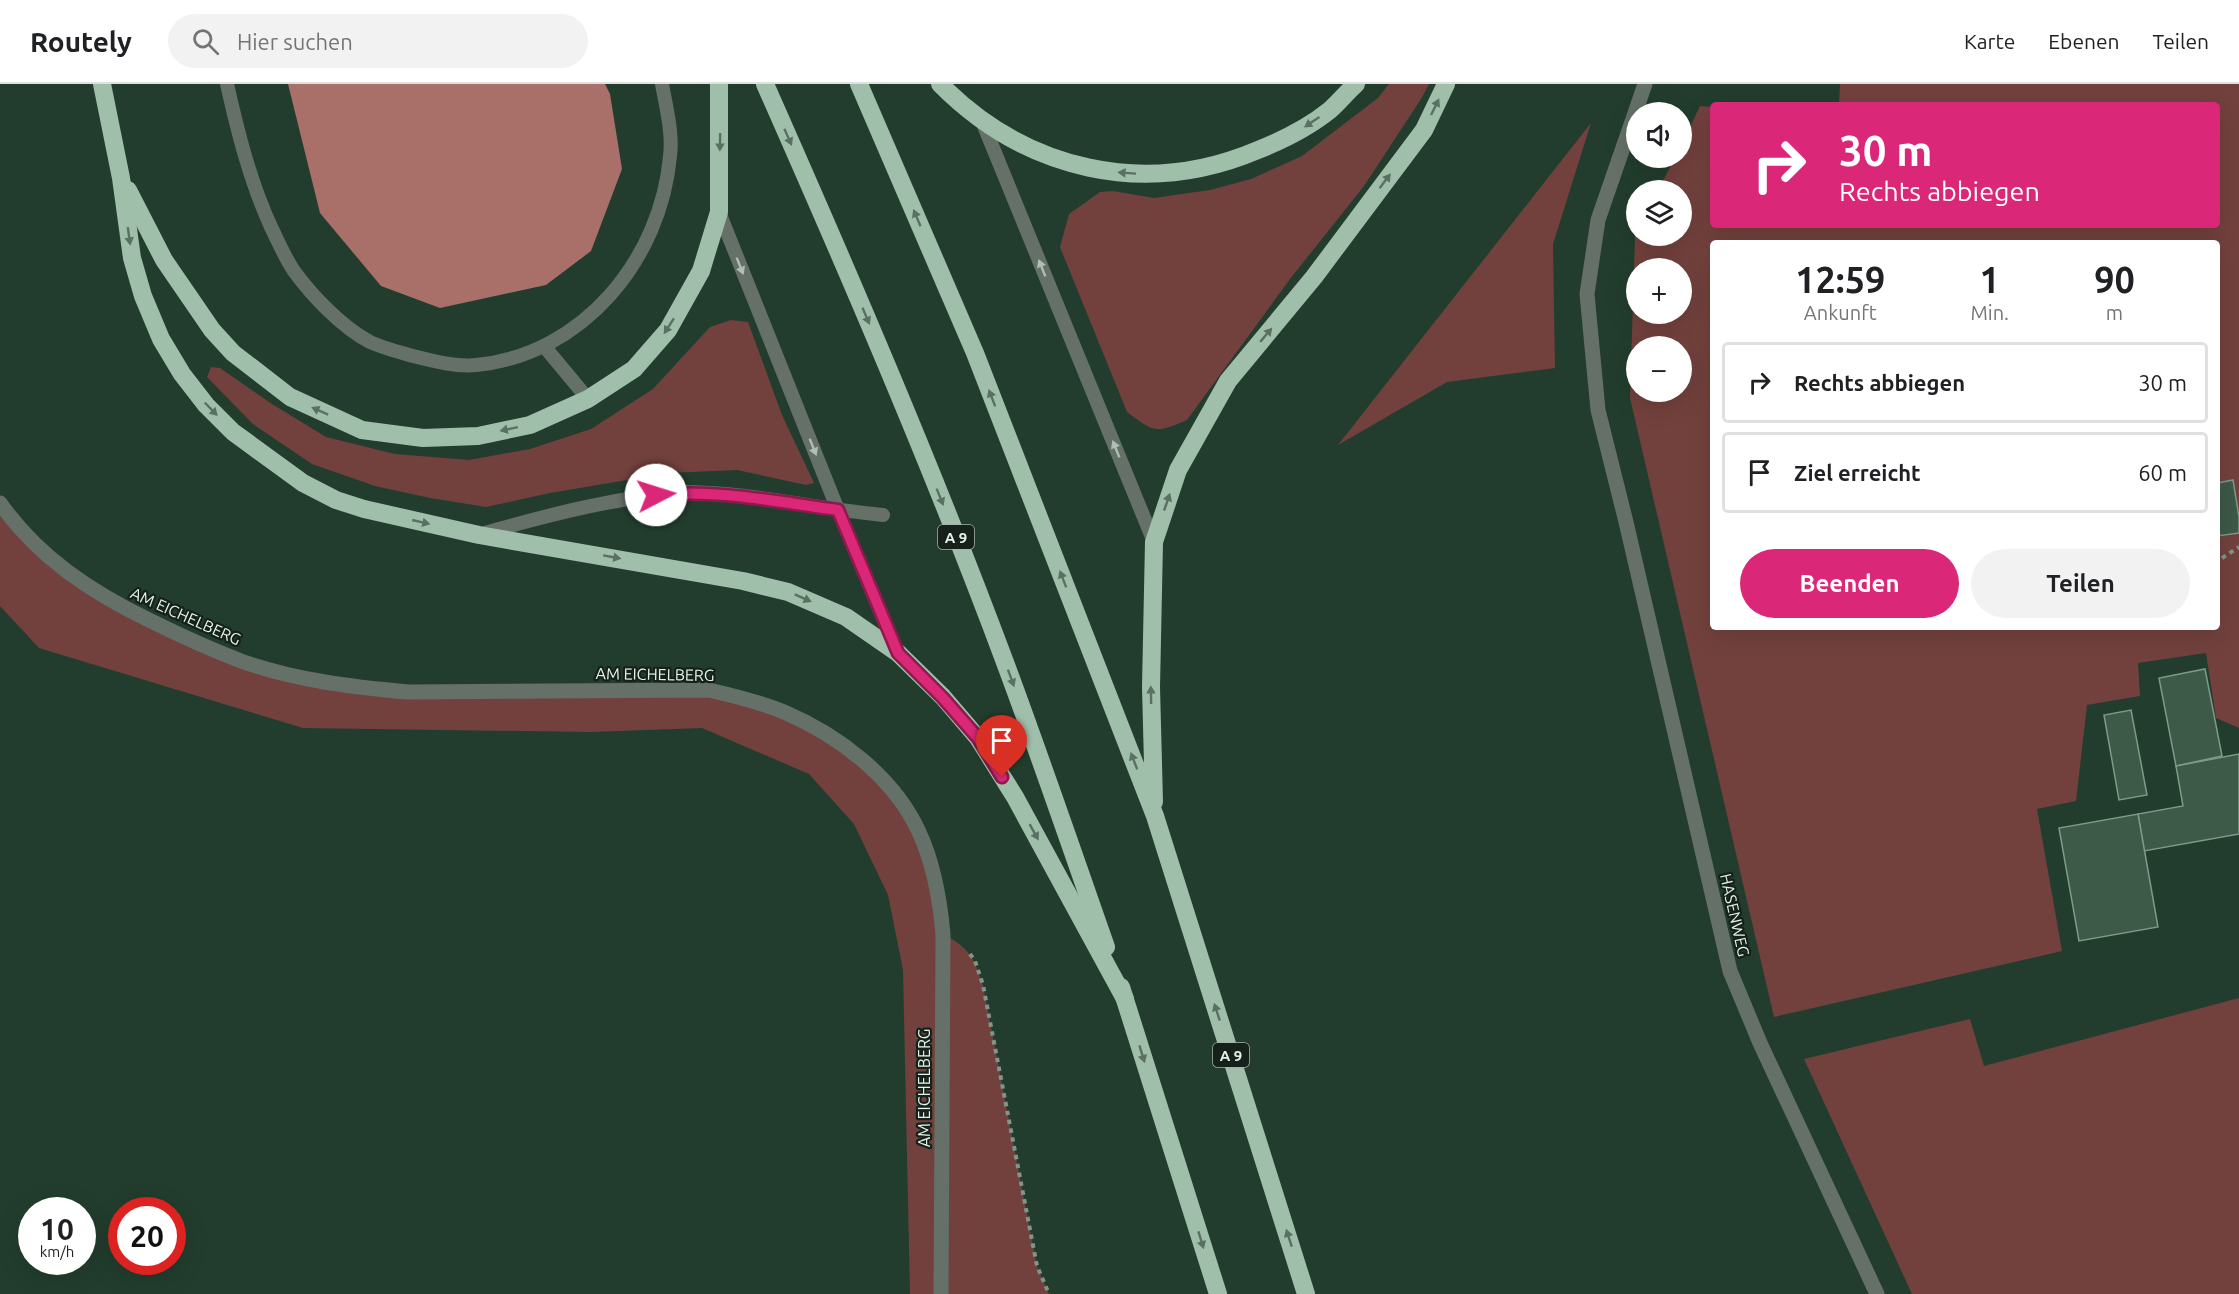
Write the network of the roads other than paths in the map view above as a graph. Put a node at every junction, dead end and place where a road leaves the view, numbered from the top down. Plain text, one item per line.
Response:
1 (102, 84) edge
2 (227, 84) edge
3 (662, 84) edge
4 (719, 84) edge
5 (765, 84) edge
6 (859, 84) edge
7 (940, 84) edge
8 (1356, 84) edge
9 (1446, 84) edge
10 (1645, 84) edge
11 (982, 121) junction
12 (121, 178) junction
13 (719, 212) junction
14 (544, 346) junction
15 (588, 399) junction
16 (0, 503) edge
17 (838, 510) junction
18 (883, 514) dead end
19 (479, 535) junction
20 (1154, 542) junction
21 (898, 653) junction
22 (1155, 816) junction
23 (1125, 999) junction
24 (941, 1294) edge
25 (1218, 1294) edge
26 (1306, 1294) edge
27 (1877, 1294) edge

1 - 12 highway
2 - 14 lane
3 - 14 lane
4 -> 13 highway
5 -> 23 highway, A 9
22 -> 6 highway, A 9
7 - 11 highway
8 -> 11 highway
20 -> 9 highway
10 - 27 street, HASENWEG
20 -> 11 lane
15 -> 12 highway
12 -> 19 highway
13 -> 15 highway
13 -> 17 lane
14 - 15 lane
16 - 24 street, AM EICHELBERG
17 - 18 lane
17 - 19 lane
17 - 21 lane
19 -> 21 highway
22 -> 20 highway
21 -> 23 highway
26 -> 22 highway, A 9
23 -> 25 highway, A 9

